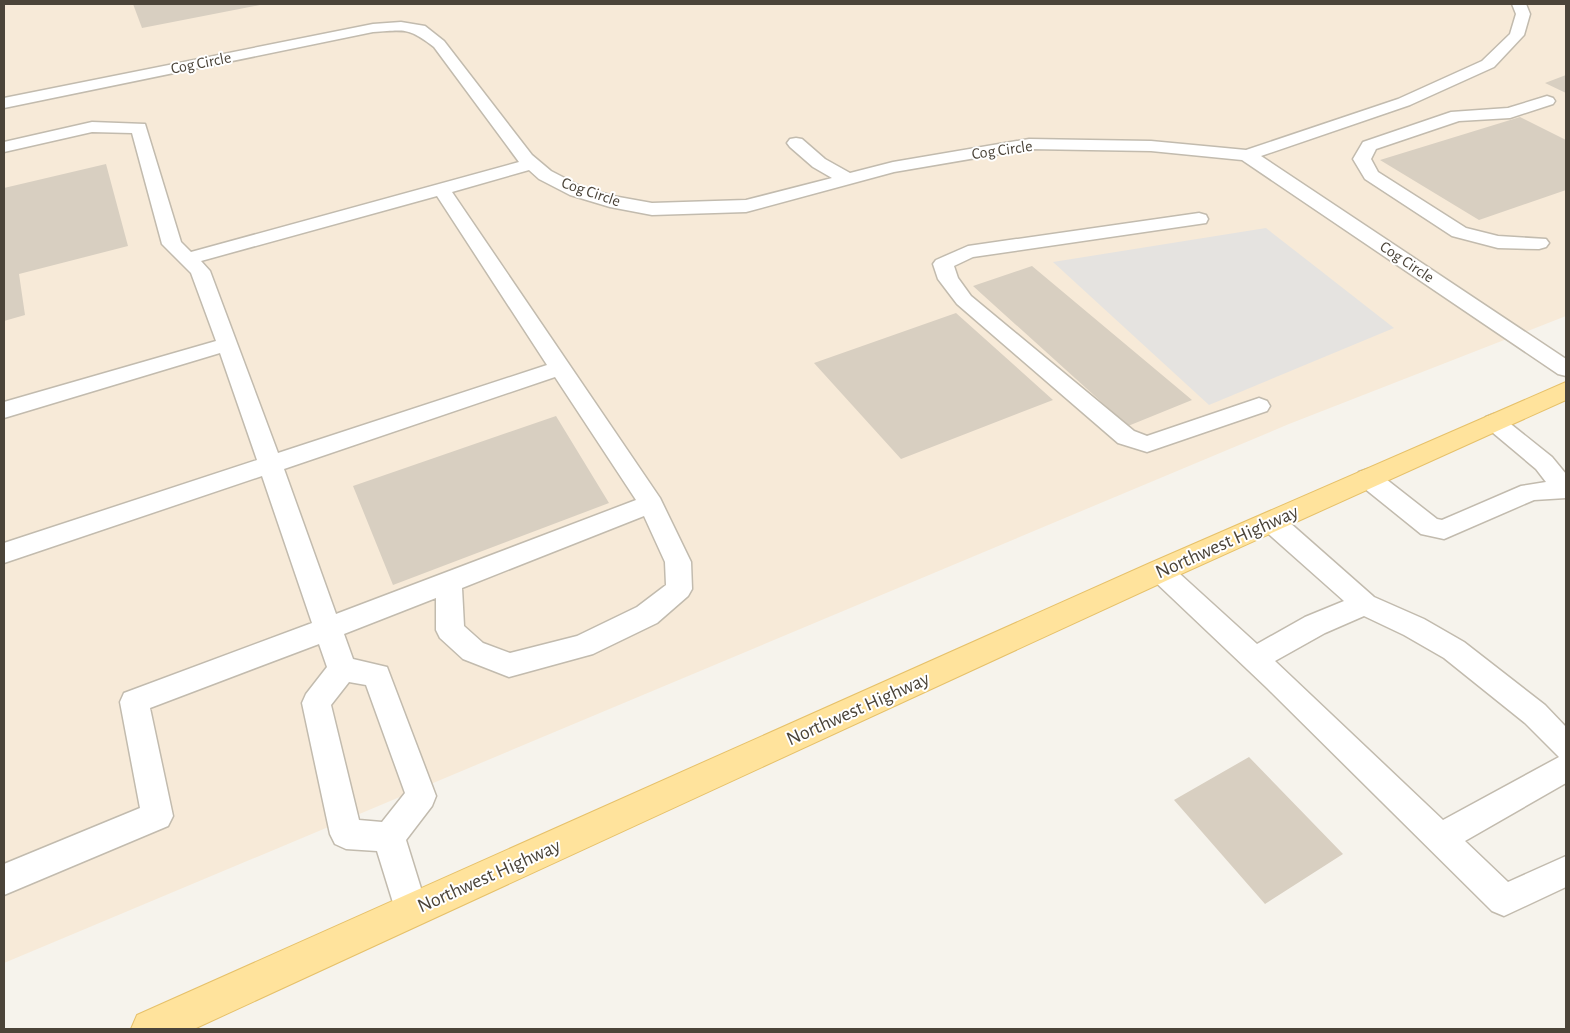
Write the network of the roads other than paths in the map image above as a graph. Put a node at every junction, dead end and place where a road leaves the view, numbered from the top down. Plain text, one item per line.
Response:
1 (1519, 4) edge
2 (1547, 102) dead end
3 (4, 103) edge
4 (796, 144) dead end
5 (4, 147) edge
6 (1247, 155) junction
7 (532, 164) junction
8 (847, 179) junction
9 (441, 189) junction
10 (1199, 219) dead end
11 (1539, 243) dead end
12 (188, 258) junction
13 (228, 344) junction
14 (561, 368) junction
15 (1566, 369) edge
16 (1566, 390) edge
17 (1259, 406) dead end
18 (4, 410) edge
19 (1494, 422) junction
20 (270, 464) junction
21 (1368, 478) junction
22 (1566, 489) edge
23 (651, 504) junction
24 (1272, 522) junction
25 (4, 553) edge
26 (1160, 572) junction
27 (449, 582) junction
28 (1366, 604) junction
29 (328, 629) junction
30 (1254, 659) junction
31 (342, 669) junction
32 (1566, 746) edge
33 (1566, 768) edge
34 (390, 837) junction
35 (1441, 838) junction
36 (1566, 871) edge
37 (4, 880) edge
38 (411, 911) junction
39 (151, 1029) edge

1 - 6 lane, Cog Circle
2 - 11 lane
3 - 7 lane, Cog Circle
4 - 8 lane
5 - 12 lane
6 - 8 lane, Cog Circle
6 - 15 lane, Cog Circle
7 - 8 lane, Cog Circle
7 - 9 lane
9 - 12 lane
9 - 14 lane
10 - 17 lane
12 - 13 lane
13 - 18 lane
13 - 20 lane
14 - 20 lane
14 - 23 lane
16 - 19 main road, Northwest Highway
19 - 21 main road, Northwest Highway
19 - 22 lane
20 - 25 lane
20 - 29 lane
21 - 22 lane
21 - 24 main road, Northwest Highway
23 - 27 lane
23 - 27 lane
24 - 26 main road, Northwest Highway
24 - 28 lane
26 - 30 lane
26 - 38 main road, Northwest Highway
27 - 29 lane
28 - 30 lane
28 - 32 lane
29 - 31 lane
29 - 37 lane
30 - 35 lane
31 - 34 lane
31 - 34 lane
33 - 35 lane
34 - 38 lane
35 - 36 lane
38 - 39 main road, Northwest Highway

